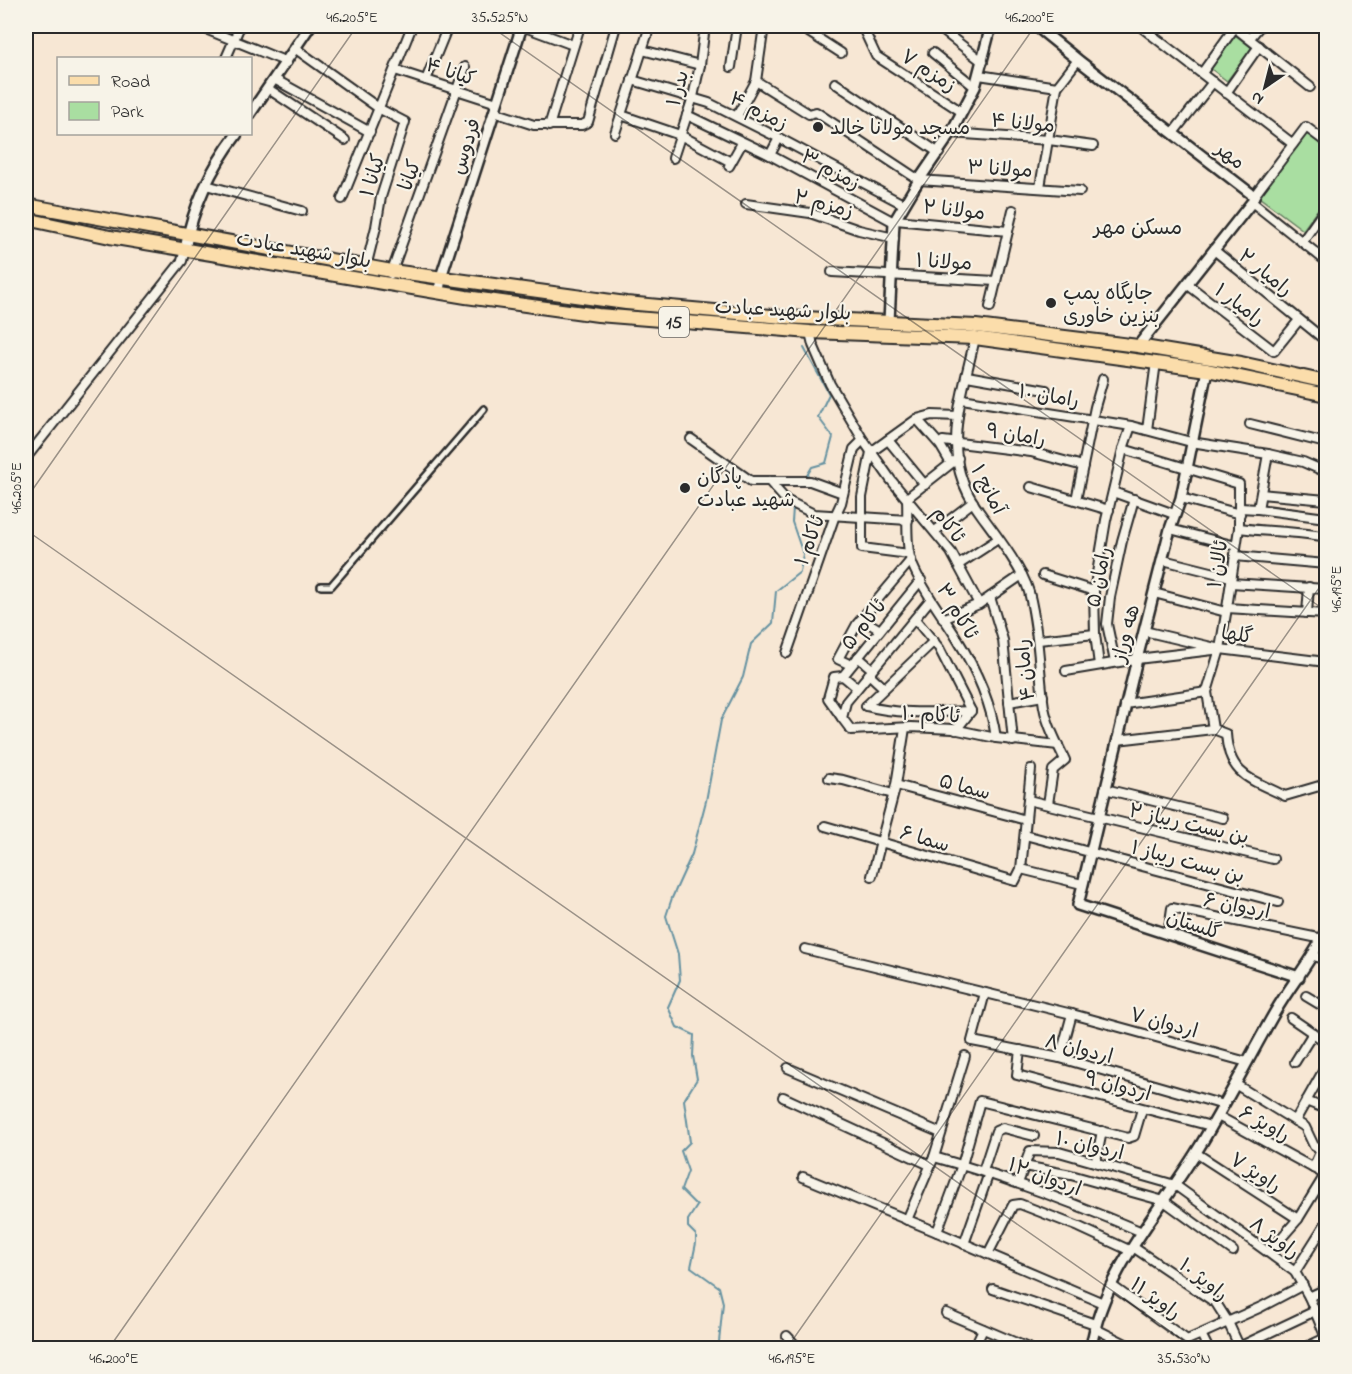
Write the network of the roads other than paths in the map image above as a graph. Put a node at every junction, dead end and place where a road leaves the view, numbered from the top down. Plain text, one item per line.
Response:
1 (198, 26) edge
2 (240, 26) edge
3 (310, 26) edge
4 (412, 26) edge
5 (448, 26) edge
6 (522, 26) edge
7 (580, 26) edge
8 (615, 26) edge
9 (650, 26) edge
10 (705, 26) edge
11 (737, 26) edge
12 (764, 26) edge
13 (799, 26) edge
14 (862, 26) edge
15 (937, 26) edge
16 (991, 26) edge
17 (1036, 26) edge
18 (1140, 26) edge
19 (1234, 26) edge
20 (1260, 26) edge
21 (1250, 38) junction
22 (234, 40) junction
23 (573, 45) junction
24 (1259, 46) junction
25 (296, 49) junction
26 (642, 50) junction
27 (933, 52) dead end
28 (841, 53) dead end
29 (226, 57) edge
30 (1078, 60) junction
31 (288, 62) junction
32 (983, 62) junction
33 (700, 65) junction
34 (465, 67) dead end
35 (731, 67) dead end
36 (395, 70) junction
37 (1202, 73) junction
38 (979, 75) junction
39 (276, 80) junction
40 (426, 80) junction
41 (632, 80) junction
42 (756, 81) junction
43 (1213, 82) junction
44 (836, 83) dead end
45 (975, 87) junction
46 (1057, 87) junction
47 (1310, 87) dead end
48 (456, 90) junction
49 (273, 92) dead end
50 (1226, 93) junction
51 (693, 97) junction
52 (496, 108) junction
53 (380, 109) junction
54 (252, 111) edge
55 (962, 112) junction
56 (621, 115) junction
57 (687, 115) junction
58 (737, 116) junction
59 (549, 126) junction
60 (370, 132) junction
61 (615, 133) dead end
62 (951, 133) junction
63 (1173, 133) junction
64 (236, 135) edge
65 (680, 135) junction
66 (779, 138) junction
67 (345, 140) dead end
68 (1049, 140) junction
69 (742, 142) junction
70 (1326, 142) edge
71 (1293, 144) junction
72 (1093, 146) dead end
73 (939, 153) junction
74 (770, 155) junction
75 (673, 158) dead end
76 (919, 180) junction
77 (206, 185) junction
78 (1040, 187) junction
79 (1080, 191) dead end
80 (342, 199) dead end
81 (1253, 199) junction
82 (746, 204) dead end
83 (903, 204) junction
84 (26, 205) edge
85 (1326, 208) edge
86 (1013, 210) dead end
87 (302, 212) dead end
88 (26, 219) edge
89 (895, 221) junction
90 (1008, 231) junction
91 (188, 236) junction
92 (894, 238) junction
93 (1302, 242) junction
94 (185, 249) junction
95 (1214, 250) junction
96 (1326, 261) edge
97 (366, 267) junction
98 (832, 272) dead end
99 (891, 275) junction
100 (390, 277) junction
101 (441, 277) junction
102 (996, 281) junction
103 (1187, 284) junction
104 (439, 292) junction
105 (626, 303) junction
106 (990, 307) dead end
107 (624, 318) junction
108 (1299, 320) junction
109 (889, 321) junction
110 (810, 332) junction
111 (975, 338) junction
112 (1326, 341) edge
113 (1138, 346) junction
114 (1156, 362) junction
115 (1206, 370) junction
116 (967, 376) junction
117 (1103, 379) dead end
118 (1326, 380) edge
119 (1046, 390) dead end
120 (1326, 395) edge
121 (962, 399) junction
122 (484, 410) dead end
123 (958, 416) junction
124 (1094, 418) junction
125 (917, 419) junction
126 (1250, 424) dead end
127 (1131, 426) junction
128 (1147, 430) junction
129 (691, 439) dead end
130 (863, 440) junction
131 (888, 440) junction
132 (943, 441) dead end
133 (955, 442) junction
134 (1191, 442) junction
135 (1326, 443) edge
136 (1123, 449) junction
137 (871, 452) junction
138 (1268, 454) junction
139 (26, 458) edge
140 (954, 460) junction
141 (1083, 466) junction
142 (1186, 467) junction
143 (1326, 472) edge
144 (769, 481) junction
145 (925, 484) junction
146 (1031, 488) dead end
147 (1113, 492) junction
148 (843, 493) junction
149 (1261, 494) junction
150 (907, 498) junction
151 (1180, 498) junction
152 (1134, 499) junction
153 (1076, 500) junction
154 (1326, 500) edge
155 (974, 502) junction
156 (1258, 509) junction
157 (1109, 510) junction
158 (1240, 511) junction
159 (1174, 514) junction
160 (834, 516) junction
161 (862, 518) junction
162 (1326, 518) edge
163 (908, 519) junction
164 (1239, 528) junction
165 (1170, 530) junction
166 (935, 531) junction
167 (1326, 537) edge
168 (998, 539) junction
169 (1236, 546) junction
170 (1235, 556) junction
171 (910, 557) junction
172 (1163, 560) junction
173 (1326, 564) edge
174 (958, 565) junction
175 (1022, 575) junction
176 (1042, 575) dead end
177 (921, 580) junction
178 (1231, 580) junction
179 (321, 586) dead end
180 (1309, 587) junction
181 (1326, 589) edge
182 (1094, 591) junction
183 (1154, 593) junction
184 (990, 597) junction
185 (930, 600) junction
186 (979, 604) junction
187 (1227, 610) junction
188 (1307, 613) junction
189 (1326, 614) edge
190 (862, 619) junction
191 (915, 619) junction
192 (943, 619) junction
193 (880, 630) junction
194 (1144, 631) junction
195 (1095, 634) junction
196 (1038, 640) junction
197 (934, 641) junction
198 (1221, 649) junction
199 (787, 653) dead end
200 (858, 657) junction
201 (1137, 658) junction
202 (1115, 662) junction
203 (1326, 662) edge
204 (851, 665) junction
205 (1099, 665) junction
206 (871, 671) junction
207 (1066, 671) dead end
208 (843, 676) junction
209 (856, 687) junction
210 (884, 688) junction
211 (1208, 692) junction
212 (1043, 696) junction
213 (1009, 702) junction
214 (1125, 704) junction
215 (971, 711) junction
216 (842, 718) junction
217 (904, 728) junction
218 (1213, 729) junction
219 (956, 730) junction
220 (996, 738) junction
221 (1117, 740) junction
222 (1013, 741) junction
223 (1058, 745) junction
224 (1031, 769) dead end
225 (829, 778) dead end
226 (1326, 784) edge
227 (896, 785) junction
228 (1106, 789) junction
229 (893, 794) junction
230 (1028, 800) junction
231 (1048, 804) junction
232 (1223, 818) dead end
233 (1099, 819) junction
234 (1026, 820) junction
235 (825, 826) dead end
236 (1025, 835) junction
237 (880, 842) junction
238 (1090, 851) junction
239 (1273, 859) dead end
240 (1021, 869) junction
241 (872, 876) dead end
242 (1082, 884) junction
243 (1278, 902) dead end
244 (1078, 905) joint
245 (1168, 935) junction
246 (1325, 935) edge
247 (806, 950) dead end
248 (1313, 955) junction
249 (1326, 961) edge
250 (1299, 977) junction
251 (985, 993) junction
252 (1306, 996) dead end
253 (1326, 1008) edge
254 (1072, 1014) junction
255 (1291, 1018) dead end
256 (1313, 1033) junction
257 (1326, 1042) edge
258 (1020, 1050) junction
259 (965, 1056) dead end
260 (1060, 1058) junction
261 (1247, 1062) junction
262 (1295, 1062) dead end
263 (1326, 1066) edge
264 (788, 1068) dead end
265 (1235, 1084) junction
266 (783, 1097) dead end
267 (1306, 1101) junction
268 (1224, 1105) junction
269 (1142, 1108) junction
270 (1326, 1109) edge
271 (1218, 1116) junction
272 (1295, 1121) junction
273 (1211, 1126) junction
274 (1102, 1131) junction
275 (941, 1133) junction
276 (1034, 1136) dead end
277 (1196, 1153) junction
278 (934, 1156) junction
279 (1096, 1161) junction
280 (962, 1164) junction
281 (930, 1166) junction
282 (1024, 1166) junction
283 (1313, 1168) junction
284 (986, 1172) junction
285 (1326, 1175) edge
286 (803, 1177) dead end
287 (1018, 1183) junction
288 (1175, 1185) junction
289 (1164, 1201) junction
290 (1298, 1219) junction
291 (907, 1220) junction
292 (1326, 1222) edge
293 (937, 1232) junction
294 (1142, 1232) junction
295 (964, 1244) junction
296 (1132, 1249) junction
297 (1233, 1251) dead end
298 (1269, 1252) junction
299 (988, 1254) junction
300 (1295, 1272) junction
301 (1111, 1285) junction
302 (1303, 1285) junction
303 (993, 1288) dead end
304 (1326, 1289) edge
305 (1309, 1297) junction
306 (1103, 1303) junction
307 (1315, 1311) junction
308 (946, 1313) dead end
309 (1228, 1322) junction
310 (1095, 1326) junction
311 (983, 1329) junction
312 (1201, 1334) junction
313 (787, 1336) dead end
314 (1326, 1338) edge
315 (1015, 1346) edge
316 (798, 1348) edge
317 (974, 1348) edge
318 (1028, 1348) edge
319 (1091, 1348) edge
320 (1134, 1348) edge
321 (1208, 1348) edge
322 (1239, 1348) edge
323 (1304, 1348) edge

1 - 22 street
2 - 22 street
3 - 25 street
4 - 36 street
5 - 40 street
6 - 23 street
6 - 52 street, فردوس
7 - 23 street
8 - 59 street, کیانا ۴
9 - 26 street
10 - 33 street, بدر ۱
11 - 35 street
12 - 42 street
13 - 28 street
14 - 55 street, زمزم ۷
15 - 32 street
16 - 32 street
17 - 30 street, مهر
18 - 37 street
19 - 21 street
19 - 37 street
20 - 21 street
21 - 24 street
22 - 29 street
22 - 31 street
23 - 59 street
24 - 47 street
24 - 50 street
25 - 31 street
25 - 53 street
26 - 33 street
26 - 41 street
27 - 45 street
30 - 46 street
30 - 63 street, مهر
31 - 39 street
32 - 38 street
33 - 51 street, بدر ۱
34 - 48 street, کیانا
36 - 40 street, کیانا ۴
36 - 53 street
37 - 43 street
38 - 45 street
38 - 46 street
39 - 54 street
39 - 60 street
40 - 48 street, کیانا ۴
41 - 51 street, زمزم ۴
41 - 56 street
42 - 58 street
42 - 76 street
43 - 50 street
43 - 63 street
44 - 73 street
45 - 55 street
46 - 68 street
48 - 52 street, کیانا ۴
48 - 100 street, کیانا
49 - 67 street
50 - 71 street
51 - 57 street, بدر ۱
51 - 58 street, زمزم ۴
52 - 59 street, کیانا ۴
52 - 101 street, فردوس
53 - 60 street
53 - 97 street, کیانا ۱
55 - 62 street
56 - 61 street
56 - 65 street
57 - 65 street, بدر ۱
57 - 69 street, زمزم ۳
58 - 66 street, زمزم ۴
60 - 80 street
62 - 68 street, مولانا ۴
62 - 73 street
63 - 81 street, مهر
64 - 77 street
65 - 69 street
65 - 75 street, بدر ۱
66 - 74 street
66 - 83 street, زمزم ۴
68 - 72 street, مولانا ۴
68 - 78 street
69 - 74 street, زمزم ۳
70 - 71 street
71 - 81 street
73 - 76 street
74 - 89 street, زمزم ۳
76 - 78 street, مولانا ۳
76 - 83 street
77 - 87 street
77 - 91 street
78 - 79 street, مولانا ۳
81 - 93 street
81 - 95 street
82 - 92 street, زمزم ۲
83 - 89 street
84 - 91 main road, بلوار شهید عبادت / 15
85 - 93 street
86 - 90 street
88 - 94 main road, بلوار شهید عبادت / 15
89 - 90 street, مولانا ۲
89 - 92 street
90 - 102 street
91 - 94 street
91 - 97 main road, بلوار شهید عبادت / 15
92 - 99 street
93 - 96 street
94 - 100 main road, بلوار شهید عبادت / 15
94 - 139 street
95 - 103 street
95 - 108 street, رامیار ۲
97 - 100 main road, بلوار شهید عبادت / 15
98 - 99 street, مولانا ۱
99 - 102 street, مولانا ۱
99 - 109 street
100 - 101 main road, بلوار شهید عبادت / 15
100 - 104 main road, بلوار شهید عبادت / 15
101 - 104 street, فردوس
101 - 105 main road, بلوار شهید عبادت / 15
102 - 106 street
103 - 108 street, رامیار ۱
103 - 113 street
104 - 107 main road, بلوار شهید عبادت / 15
105 - 107 main road
105 - 109 main road, بلوار شهید عبادت / 15
107 - 110 main road, بلوار شهید عبادت / 15
108 - 112 street, رامیار ۲
109 - 113 main road, بلوار شهید عبادت / 15
110 - 111 main road, بلوار شهید عبادت / 15
110 - 130 street, ئاکام
111 - 114 main road, بلوار شهید عبادت / 15
111 - 116 street, آمانج ۱
113 - 118 main road, بلوار شهید عبادت / 15
114 - 115 main road, بلوار شهید عبادت / 15
114 - 128 street
115 - 120 main road, بلوار شهید عبادت / 15
115 - 134 street, هه وراز
116 - 119 street
116 - 121 street, آمانج ۱
117 - 124 street
121 - 123 street, آمانج ۱
121 - 124 street, رامان ۱۰
122 - 179 street
123 - 125 street
123 - 133 street, آمانج ۱
124 - 127 street, رامان ۱۰
124 - 141 street
125 - 131 street
125 - 140 street
126 - 135 street
127 - 128 street, رامان ۱۰
127 - 136 street
128 - 134 street, رامان ۱۰
129 - 144 street
130 - 137 street, ئاکام
130 - 148 street, ئاکام ۱
131 - 137 street
131 - 145 street
132 - 133 street, رامان ۹
133 - 140 street, آمانج ۱
133 - 141 street, رامان ۹
134 - 138 street, رامان ۱۰
134 - 142 street, هه وراز
136 - 142 street
136 - 147 street
137 - 150 street, ئاکام
137 - 161 street
138 - 143 street, رامان ۱۰
138 - 149 street
140 - 145 street
140 - 155 street, آمانج ۱
141 - 153 street
142 - 151 street, هه وراز
142 - 158 street, ئالان ۱
144 - 148 street
144 - 160 street
145 - 150 street
146 - 153 street
147 - 152 street
147 - 157 street
148 - 160 street, ئاکام ۱
149 - 154 street
149 - 156 street
150 - 163 street, ئاکام ۳
150 - 166 street, ئاکام
151 - 158 street
151 - 159 street, هه وراز
152 - 159 street
152 - 202 street, رامان ۵
153 - 157 street
155 - 166 street
155 - 168 street, آمانج ۱
156 - 158 street
156 - 162 street
157 - 182 street
158 - 164 street, ئالان ۱
159 - 165 street, هه وراز
160 - 161 street
160 - 199 street, ئاکام ۱
161 - 163 street
161 - 171 street
163 - 171 street, ئاکام ۳
164 - 167 street
164 - 169 street, ئالان ۱
165 - 169 street
165 - 172 street, هه وراز
166 - 174 street, ئاکام
168 - 174 street
168 - 175 street, آمانج ۱
169 - 170 street, ئالان ۱
170 - 173 street
170 - 178 street, ئالان ۱
171 - 177 street, ئاکام ۳
171 - 190 street
172 - 178 street
172 - 183 street, هه وراز
174 - 186 street, ئاکام
175 - 184 street
175 - 196 street, رامان ۴
176 - 182 street
177 - 185 street, ئاکام ۳
177 - 193 street, ئاکام ۵
178 - 180 street
178 - 187 street, ئالان ۱
180 - 181 street
180 - 188 street
182 - 195 street
183 - 187 street
183 - 194 street, هه وراز
184 - 186 street
184 - 213 street
185 - 191 street
185 - 192 street, ئاکام ۳
186 - 192 street
187 - 188 street
187 - 198 street, ئالان ۱
188 - 189 street
190 - 193 street
190 - 204 street
191 - 197 street
191 - 206 street
192 - 220 street, ئاکام ۳
193 - 200 street, ئاکام ۵
194 - 198 street, گلها
194 - 201 street, هه وراز
195 - 196 street
195 - 205 street
196 - 212 street, رامان ۴
197 - 210 street
197 - 215 street
198 - 201 street
198 - 203 street, گلها
198 - 211 street, ئالان ۱
200 - 204 street, ئاکام ۵
200 - 206 street
201 - 202 street
201 - 214 street, هه وراز
202 - 205 street
204 - 208 street, ئاکام ۵
205 - 207 street
206 - 209 street
206 - 210 street
208 - 209 street, ئاکام ۵
208 - 216 street
209 - 216 street
210 - 215 street
211 - 214 street
211 - 218 street
212 - 213 street
212 - 223 street, رامان ۴
213 - 222 street
214 - 221 street, هه وراز
215 - 219 street
216 - 217 street, ئاکام ۱۰
217 - 219 street, ئاکام ۱۰
217 - 227 street
218 - 221 street
218 - 226 street
219 - 220 street, ئاکام ۱۰
220 - 222 street, ئاکام ۱۰
221 - 228 street, هه وراز
222 - 223 street, ئاکام ۱۰
223 - 231 street, رامان ۴
224 - 230 street
225 - 229 street
227 - 229 street
227 - 234 street, سما ۵
228 - 232 street
228 - 233 street, هه وراز
229 - 237 street
230 - 231 street, بن بست ریباز ۲
230 - 234 street
231 - 233 street, بن بست ریباز ۲
233 - 238 street, هه وراز
233 - 239 street, بن بست ریباز ۲
234 - 236 street
235 - 237 street, سما ۶
236 - 238 street, بن بست ریباز ۱
236 - 240 street
237 - 240 street, سما ۶
237 - 241 street
238 - 242 street, هه وراز
238 - 243 street, بن بست ریباز ۱
240 - 242 street
242 - 244 street, هه وراز
244 - 245 street, گلستان
245 - 246 street, اردوان ۶
245 - 250 street, گلستان
246 - 248 street
247 - 251 street, اردوان ۷
248 - 249 street
248 - 250 street
250 - 261 street
251 - 254 street, اردوان ۷
251 - 258 street, اردوان ۸
252 - 253 street
254 - 260 street
254 - 261 street, اردوان ۷
255 - 256 street
256 - 257 street
256 - 262 street
258 - 260 street, اردوان ۸
258 - 269 street, اردوان ۹
259 - 275 street
260 - 268 street, اردوان ۸
261 - 265 street
263 - 267 street
264 - 275 street
265 - 268 street
265 - 272 street
266 - 281 street
267 - 270 street
267 - 272 street
268 - 271 street
269 - 273 street, اردوان ۹
269 - 274 street
271 - 273 street
271 - 283 street, راویژ ۶
272 - 283 street
273 - 277 street
274 - 279 street
274 - 280 street
275 - 278 street
276 - 284 street
277 - 288 street
277 - 290 street, راویژ ۷
278 - 280 street, اردوان ۱۲
278 - 281 street
279 - 282 street, اردوان ۱۰
279 - 288 street, اردوان ۱۰
280 - 284 street, اردوان ۱۲
280 - 293 street
281 - 291 street
282 - 287 street
282 - 289 street
283 - 285 street, راویژ ۶
284 - 287 street, اردوان ۱۲
284 - 295 street
285 - 290 street
286 - 291 street
287 - 294 street, اردوان ۱۲
288 - 289 street
288 - 298 street, راویژ ۸
289 - 294 street
289 - 297 street
290 - 298 street
291 - 293 street
292 - 300 street
293 - 295 street
294 - 296 street
295 - 299 street
296 - 299 street, راویژ ۱۰
296 - 301 street
296 - 309 street, راویژ ۱۰
298 - 300 street, راویژ ۸
299 - 306 street
300 - 302 street, راویژ ۸
301 - 306 street
301 - 312 street, راویژ ۱۱
302 - 305 street, راویژ ۸
302 - 309 street
303 - 310 street
304 - 305 street
305 - 307 street, راویژ ۸
306 - 310 street
307 - 314 street, راویژ ۸
307 - 322 street
308 - 311 street
309 - 312 street
309 - 322 street, راویژ ۱۰
310 - 319 street
310 - 320 street
311 - 315 street
311 - 317 street
312 - 321 street, راویژ ۱۱
313 - 316 street
314 - 323 street
315 - 318 street

